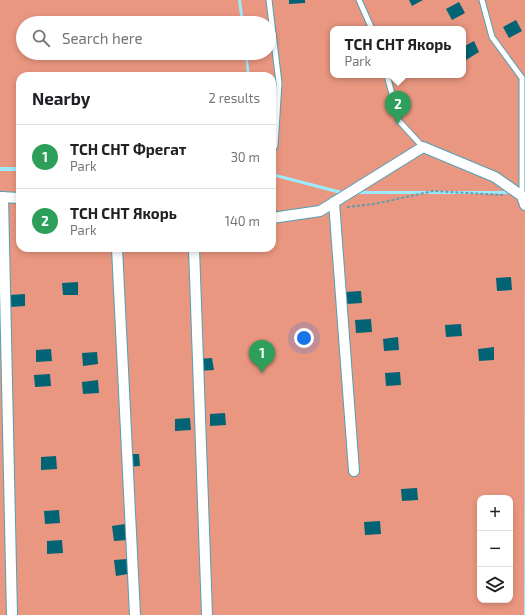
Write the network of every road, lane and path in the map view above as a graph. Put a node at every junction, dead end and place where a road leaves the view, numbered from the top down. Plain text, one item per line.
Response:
1 (269, 0) edge
2 (359, 0) edge
3 (482, 0) edge
4 (271, 16) edge
5 (371, 26) edge
6 (276, 58) edge
7 (388, 78) edge
8 (276, 130) edge
9 (423, 147) junction
10 (1, 197) edge
11 (16, 198) edge
12 (523, 201) edge
13 (334, 202) junction
14 (344, 208) dead end
15 (276, 217) edge
16 (117, 252) edge
17 (194, 252) edge
18 (4, 437) edge
19 (354, 471) dead end
20 (12, 615) edge
21 (135, 615) edge
22 (207, 615) edge

1 - 4 lane
2 - 5 lane
3 - 12 lane
6 - 8 lane
7 - 9 lane
9 - 12 street
9 - 13 street
10 - 11 street
10 - 18 street
12 - 14 path
13 - 15 street
13 - 19 street
16 - 21 street
17 - 22 street
18 - 20 street

